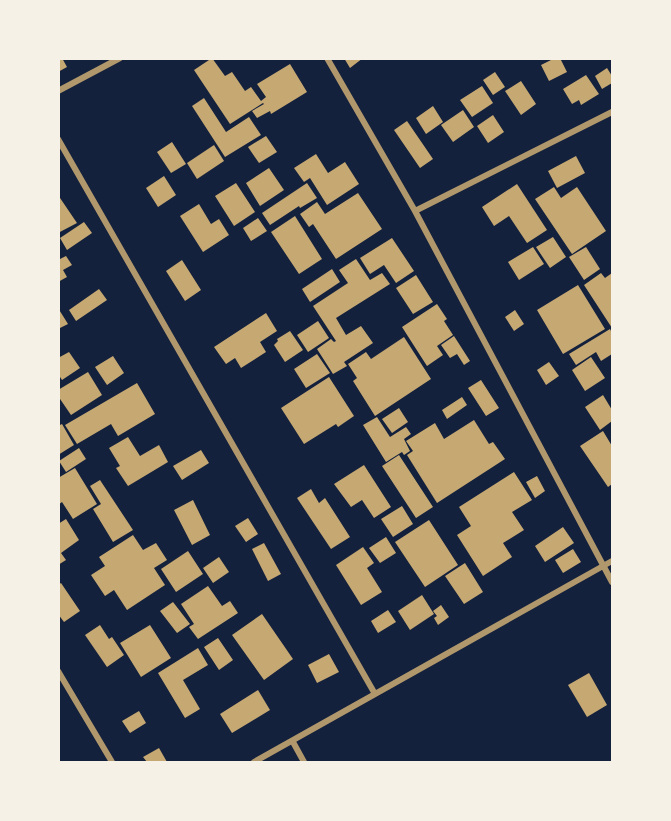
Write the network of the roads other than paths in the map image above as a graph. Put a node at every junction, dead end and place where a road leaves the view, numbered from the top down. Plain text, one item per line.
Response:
1 (120, 58) edge
2 (327, 58) edge
3 (58, 91) edge
4 (612, 112) edge
5 (58, 139) edge
6 (415, 212) junction
7 (612, 561) edge
8 (603, 566) junction
9 (612, 582) edge
10 (58, 671) edge
11 (375, 694) junction
12 (293, 742) junction
13 (112, 762) edge
14 (254, 762) edge
15 (304, 762) edge

1 - 3 street
2 - 6 street
4 - 6 street
5 - 11 street
6 - 8 street
7 - 8 street
8 - 9 street
8 - 11 street
10 - 13 street
11 - 12 street
12 - 14 street
12 - 15 street

